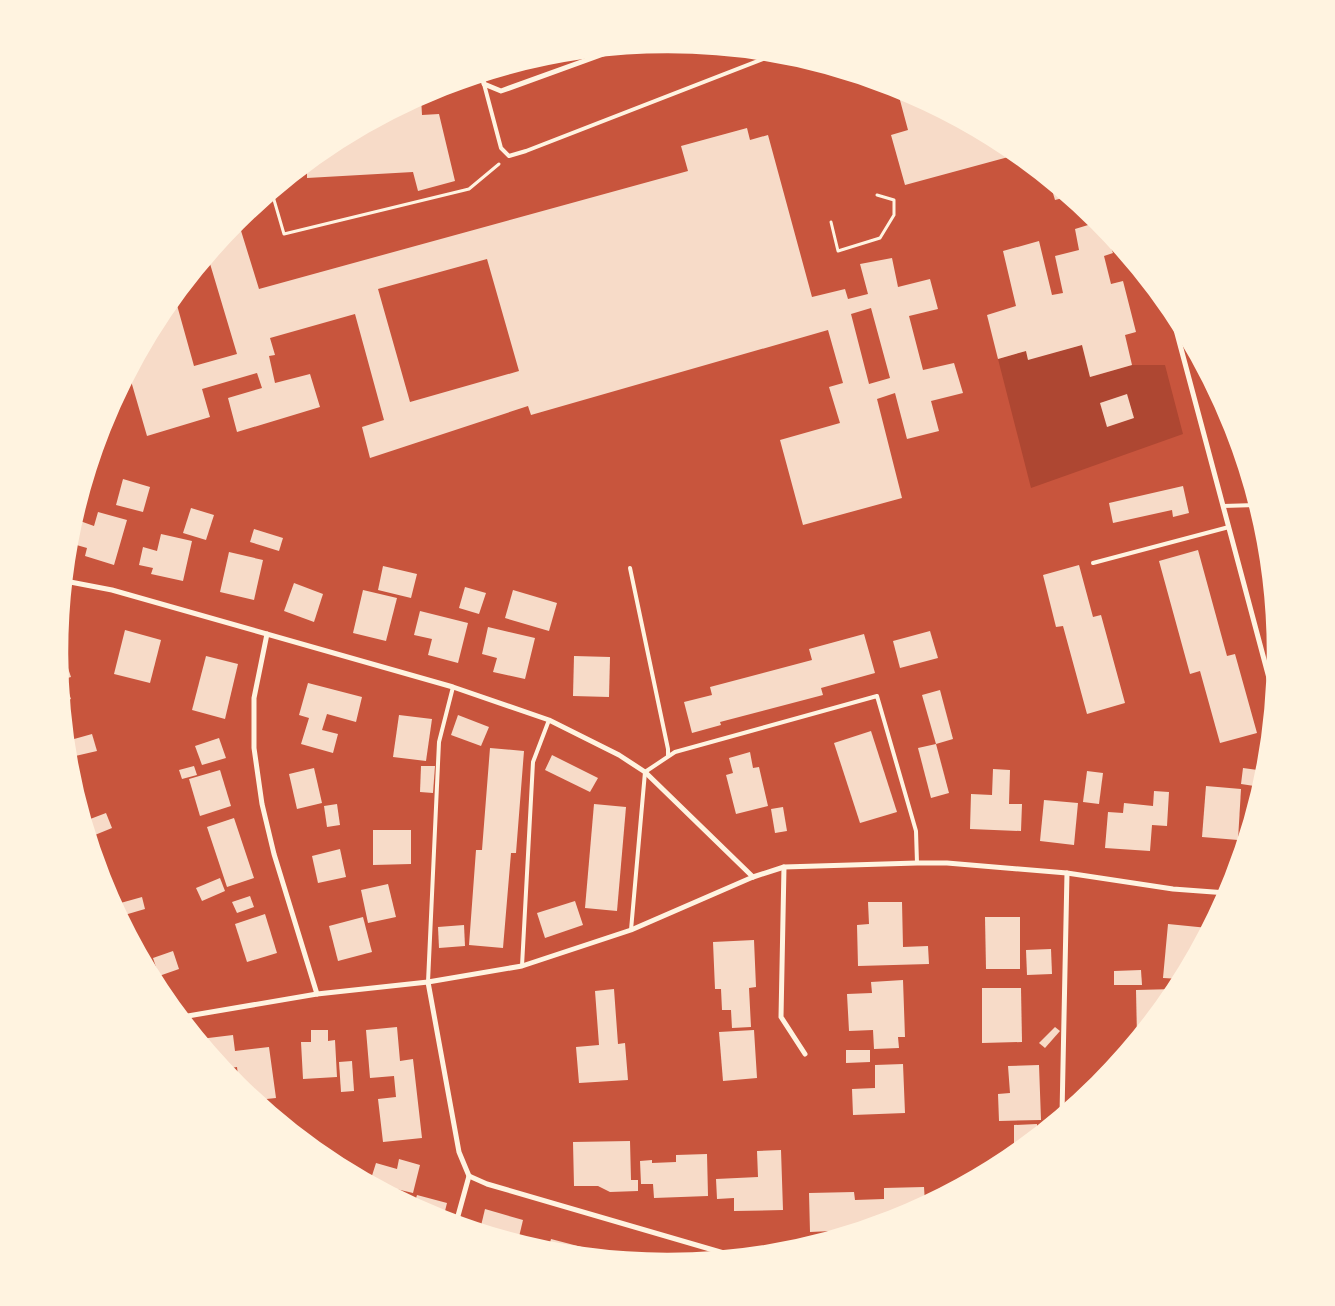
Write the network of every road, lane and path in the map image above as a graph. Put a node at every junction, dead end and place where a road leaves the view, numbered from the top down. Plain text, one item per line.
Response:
1 (594, 57) edge
2 (760, 60) edge
3 (484, 84) joint
4 (509, 156) junction
5 (877, 195) dead end
6 (274, 200) edge
7 (831, 222) dead end
8 (1178, 336) edge
9 (1250, 505) edge
10 (1223, 506) junction
11 (1229, 527) junction
12 (1092, 563) dead end
13 (630, 568) dead end
14 (71, 582) edge
15 (267, 634) junction
16 (1268, 672) edge
17 (453, 688) junction
18 (549, 720) junction
19 (668, 756) junction
20 (645, 772) junction
21 (917, 863) junction
22 (784, 867) junction
23 (1067, 873) junction
24 (753, 877) junction
25 (1218, 892) edge
26 (631, 930) junction
27 (522, 966) junction
28 (428, 982) junction
29 (317, 994) junction
30 (189, 1017) edge
31 (805, 1054) dead end
32 (1062, 1105) edge
33 (469, 1176) junction
34 (458, 1216) edge
35 (717, 1251) edge

1 - 3 street
2 - 4 lane
3 - 4 lane
4 - 6 path
5 - 7 path
8 - 10 street
9 - 10 lane
10 - 11 street
11 - 12 lane
11 - 16 street
13 - 19 lane
14 - 15 street
15 - 17 street
15 - 29 street
17 - 18 street
17 - 28 lane
18 - 20 street
18 - 27 lane
19 - 20 lane
19 - 21 lane
20 - 24 street
20 - 26 lane
21 - 22 street
21 - 23 street
22 - 24 street
22 - 31 street
23 - 25 street
23 - 32 street
24 - 26 street
26 - 27 street
27 - 28 street
28 - 29 street
28 - 33 street
29 - 30 street
33 - 34 street
33 - 35 street

